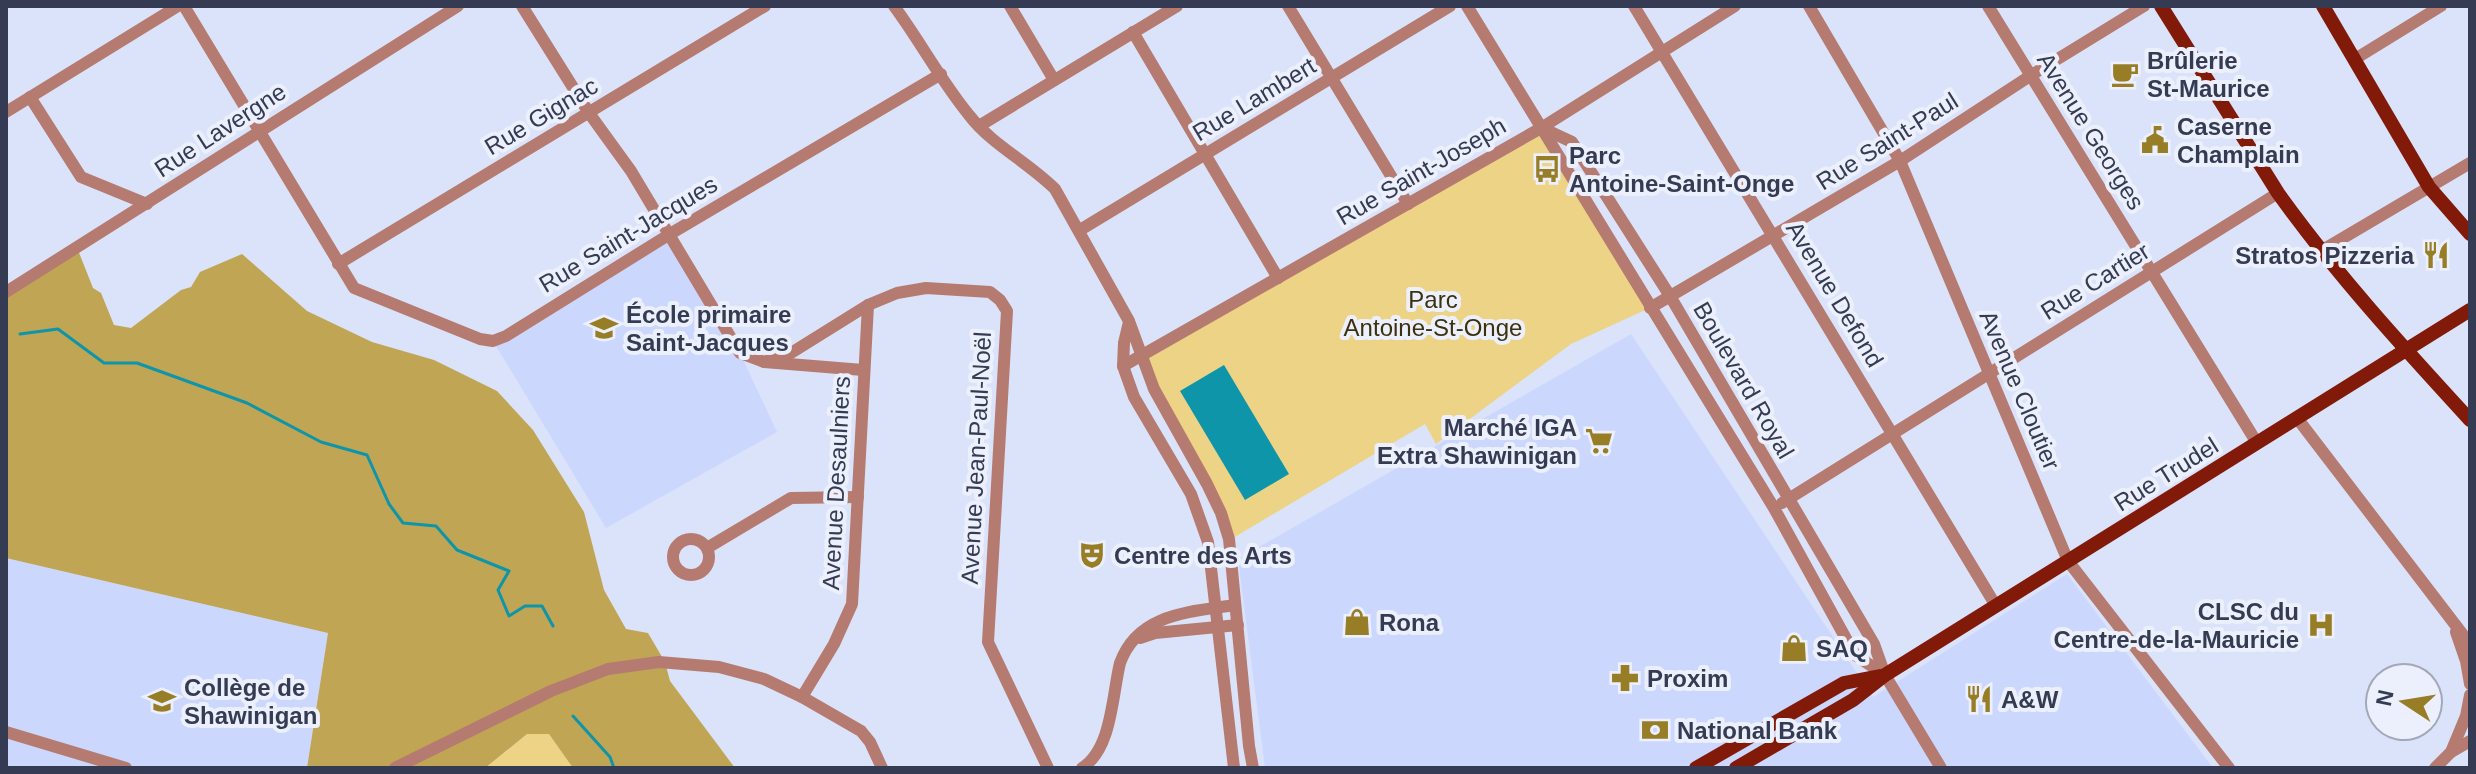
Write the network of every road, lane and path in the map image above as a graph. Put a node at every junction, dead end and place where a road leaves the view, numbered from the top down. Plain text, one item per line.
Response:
1 (181, 6) edge
2 (458, 6) edge
3 (522, 6) edge
4 (765, 6) edge
5 (912, 6) edge
6 (1010, 6) edge
7 (1177, 6) edge
8 (1288, 6) edge
9 (1450, 6) edge
10 (1467, 6) edge
11 (1634, 6) edge
12 (1735, 6) edge
13 (1809, 6) edge
14 (1988, 6) edge
15 (2144, 6) edge
16 (2161, 6) edge
17 (2323, 6) edge
18 (2441, 6) edge
19 (897, 10) edge
20 (1161, 10) edge
21 (1133, 32) junction
22 (1662, 52) junction
23 (2355, 59) junction
24 (941, 74) junction
25 (2030, 76) junction
26 (1332, 78) junction
27 (1054, 80) junction
28 (30, 97) junction
29 (6, 112) edge
30 (589, 113) junction
31 (979, 126) junction
32 (1541, 128) junction
33 (260, 130) junction
34 (1205, 154) junction
35 (1900, 161) junction
36 (2470, 163) edge
37 (2429, 187) junction
38 (2278, 193) junction
39 (147, 204) junction
40 (1408, 204) junction
41 (1080, 230) junction
42 (2470, 233) edge
43 (670, 234) junction
44 (1774, 235) junction
45 (2321, 251) junction
46 (338, 264) junction
47 (2151, 272) junction
48 (1278, 278) junction
49 (6, 292) edge
50 (1670, 296) junction
51 (868, 305) junction
52 (1650, 308) junction
53 (2470, 310) edge
54 (1129, 321) junction
55 (2406, 350) junction
56 (1140, 357) junction
57 (764, 362) junction
58 (1123, 366) junction
59 (863, 370) junction
60 (1990, 373) junction
61 (2297, 418) junction
62 (2470, 420) edge
63 (1892, 434) junction
64 (2257, 443) junction
65 (858, 497) junction
66 (1789, 499) junction
67 (1774, 508) junction
68 (707, 548) dead end
69 (2068, 561) junction
70 (1235, 605) junction
71 (1996, 606) junction
72 (1215, 608) junction
73 (1238, 625) junction
74 (2454, 625) junction
75 (1218, 626) junction
76 (1133, 640) junction
77 (2470, 644) edge
78 (1885, 675) junction
79 (2470, 684) edge
80 (2470, 695) edge
81 (802, 697) junction
82 (6, 732) edge
83 (2470, 741) edge
84 (2451, 752) junction
85 (126, 768) edge
86 (395, 768) edge
87 (882, 768) edge
88 (1048, 768) edge
89 (1082, 768) edge
90 (1234, 768) edge
91 (1253, 768) edge
92 (1696, 768) edge
93 (1736, 768) edge
94 (1941, 768) edge
95 (2229, 768) edge
96 (2435, 768) edge

1 - 28 street
1 - 33 street
2 - 33 street, Rue Lavergne
3 - 30 street
4 - 30 street, Rue Gignac
5 - 19 street
6 - 27 street
7 - 20 street
8 - 26 street
9 - 26 street, Rue Lambert
10 - 32 street, Boulevard Royal
11 - 22 street, Avenue Defond
12 - 22 street, Rue Saint-Joseph
13 - 35 street, Avenue Cloutier
14 - 25 street, Avenue Georges
15 - 25 street, Rue Saint-Paul
16 - 38 main road
17 - 23 main road
18 - 23 street
19 - 24 street
20 - 21 street
21 - 27 street
21 - 34 street
22 - 32 street, Rue Saint-Joseph
22 - 44 street, Avenue Defond
23 - 37 main road
24 - 31 street
24 - 43 street, Rue Saint-Jacques
25 - 35 street, Rue Saint-Paul
25 - 47 street, Avenue Georges
26 - 34 street, Rue Lambert
26 - 40 street
27 - 31 street
28 - 29 street
28 - 39 street
30 - 43 street
30 - 46 street, Rue Gignac
31 - 41 street
32 - 40 street, Rue Saint-Joseph
32 - 50 street, Boulevard Royal
32 - 52 street, Boulevard Royal
33 - 39 street, Rue Lavergne
33 - 46 street
34 - 41 street, Rue Lambert
34 - 48 street
35 - 44 street, Rue Saint-Paul
35 - 60 street, Avenue Cloutier
36 - 37 street
37 - 42 main road
37 - 45 street
38 - 45 main road
38 - 47 street, Rue Cartier
39 - 49 street, Rue Lavergne
40 - 48 street, Rue Saint-Joseph
41 - 54 street
43 - 46 street, Rue Saint-Jacques
43 - 57 street
44 - 50 street, Rue Saint-Paul
44 - 63 street, Avenue Defond
45 - 55 main road
47 - 60 street, Rue Cartier
47 - 64 street, Avenue Georges
48 - 56 street, Rue Saint-Joseph
50 - 52 street, Rue Saint-Paul
50 - 66 street, Boulevard Royal
51 - 57 street, Avenue Jean-Paul-Noël
51 - 59 street, Avenue Desaulniers
51 - 88 street, Avenue Jean-Paul-Noël
52 - 67 street, Boulevard Royal
53 - 55 main road, Rue Trudel
54 - 56 street
54 - 58 street
55 - 61 main road, Rue Trudel
55 - 62 main road
56 - 58 street, Rue Saint-Joseph
56 - 70 street
57 - 59 street
58 - 72 street
59 - 65 street, Avenue Desaulniers
60 - 63 street, Rue Cartier
60 - 69 street, Avenue Cloutier
61 - 64 main road, Rue Trudel
61 - 74 street
63 - 66 street, Rue Cartier
63 - 71 street, Avenue Defond
64 - 69 main road, Rue Trudel
65 - 68 street
65 - 81 street, Avenue Desaulniers
66 - 67 street, Rue Cartier
66 - 78 street, Boulevard Royal
67 - 78 street, Boulevard Royal
69 - 71 main road, Rue Trudel
69 - 95 street, Avenue Cloutier
70 - 72 street
70 - 73 street
71 - 78 main road, Rue Trudel
72 - 75 street
72 - 76 street
73 - 75 street
73 - 91 street
74 - 77 street
74 - 79 street
75 - 76 street
75 - 90 street
76 - 89 street
78 - 92 main road, Rue Trudel
78 - 93 main road, Rue Trudel
78 - 94 street, Boulevard Royal
80 - 84 street
81 - 86 street
81 - 87 street
82 - 85 street
83 - 84 street
84 - 96 street

